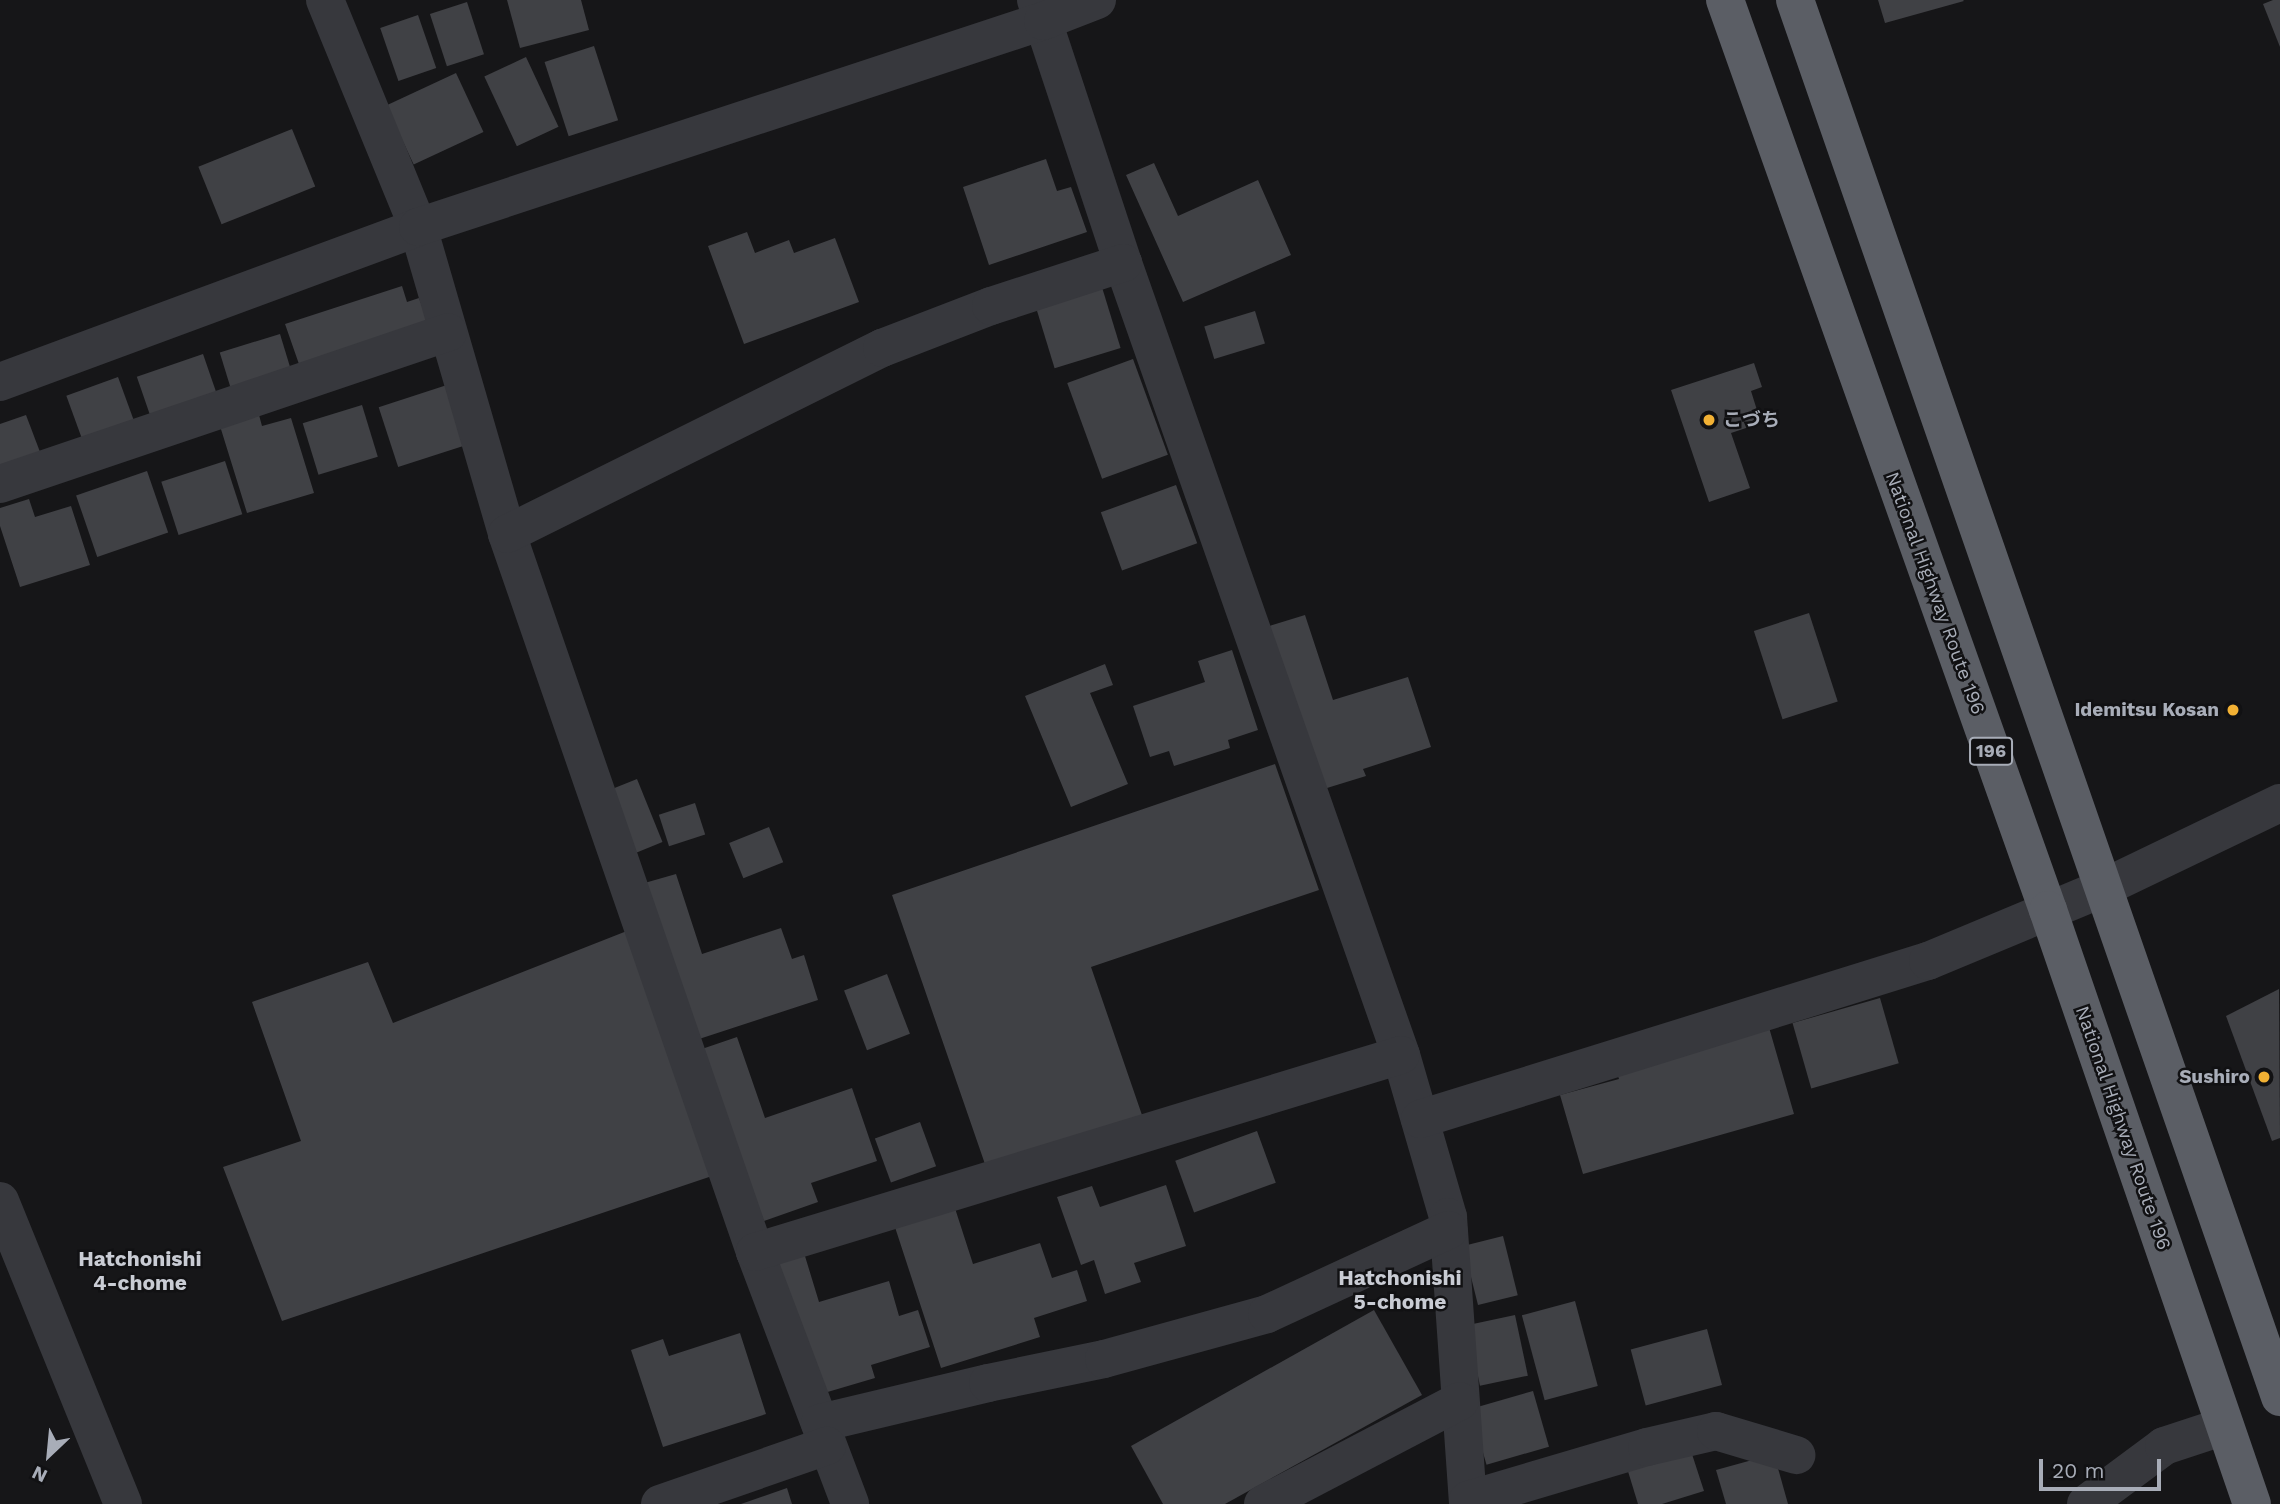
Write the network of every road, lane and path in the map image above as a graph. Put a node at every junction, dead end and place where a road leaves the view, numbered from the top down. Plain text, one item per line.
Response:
1 (325, 0) edge
2 (1097, 0) edge
3 (1725, 0) edge
4 (1795, 0) edge
5 (1040, 11) edge
6 (418, 227) junction
7 (1123, 263) junction
8 (448, 332) junction
9 (0, 382) edge
10 (0, 484) edge
11 (507, 534) junction
12 (2280, 803) edge
13 (2103, 888) junction
14 (2048, 910) junction
15 (1401, 1055) junction
16 (1420, 1119) junction
17 (0, 1201) edge
18 (1449, 1230) junction
19 (755, 1252) junction
20 (2280, 1396) edge
21 (1460, 1401) junction
22 (2225, 1426) junction
23 (823, 1435) junction
24 (1796, 1455) dead end
25 (1468, 1502) edge
26 (122, 1504) edge
27 (660, 1504) edge
28 (850, 1504) edge
29 (1264, 1504) edge
30 (2086, 1504) edge
31 (2252, 1504) edge

1 - 6 street
2 - 5 street
3 - 14 highway, National Highway Route 196 / 196
4 - 13 highway
5 - 6 street
5 - 7 street
6 - 8 street
6 - 9 street
7 - 11 street
7 - 15 street
8 - 10 street
8 - 11 street
11 - 19 street
12 - 13 street
13 - 14 street
13 - 20 highway
14 - 16 street
14 - 22 highway, National Highway Route 196 / 196
15 - 16 street
15 - 19 street
16 - 18 street
17 - 26 street
18 - 21 street
18 - 23 street
19 - 23 street
21 - 25 street
21 - 29 street
22 - 30 street
22 - 31 highway, National Highway Route 196 / 196
23 - 27 street
23 - 28 street
24 - 25 street

